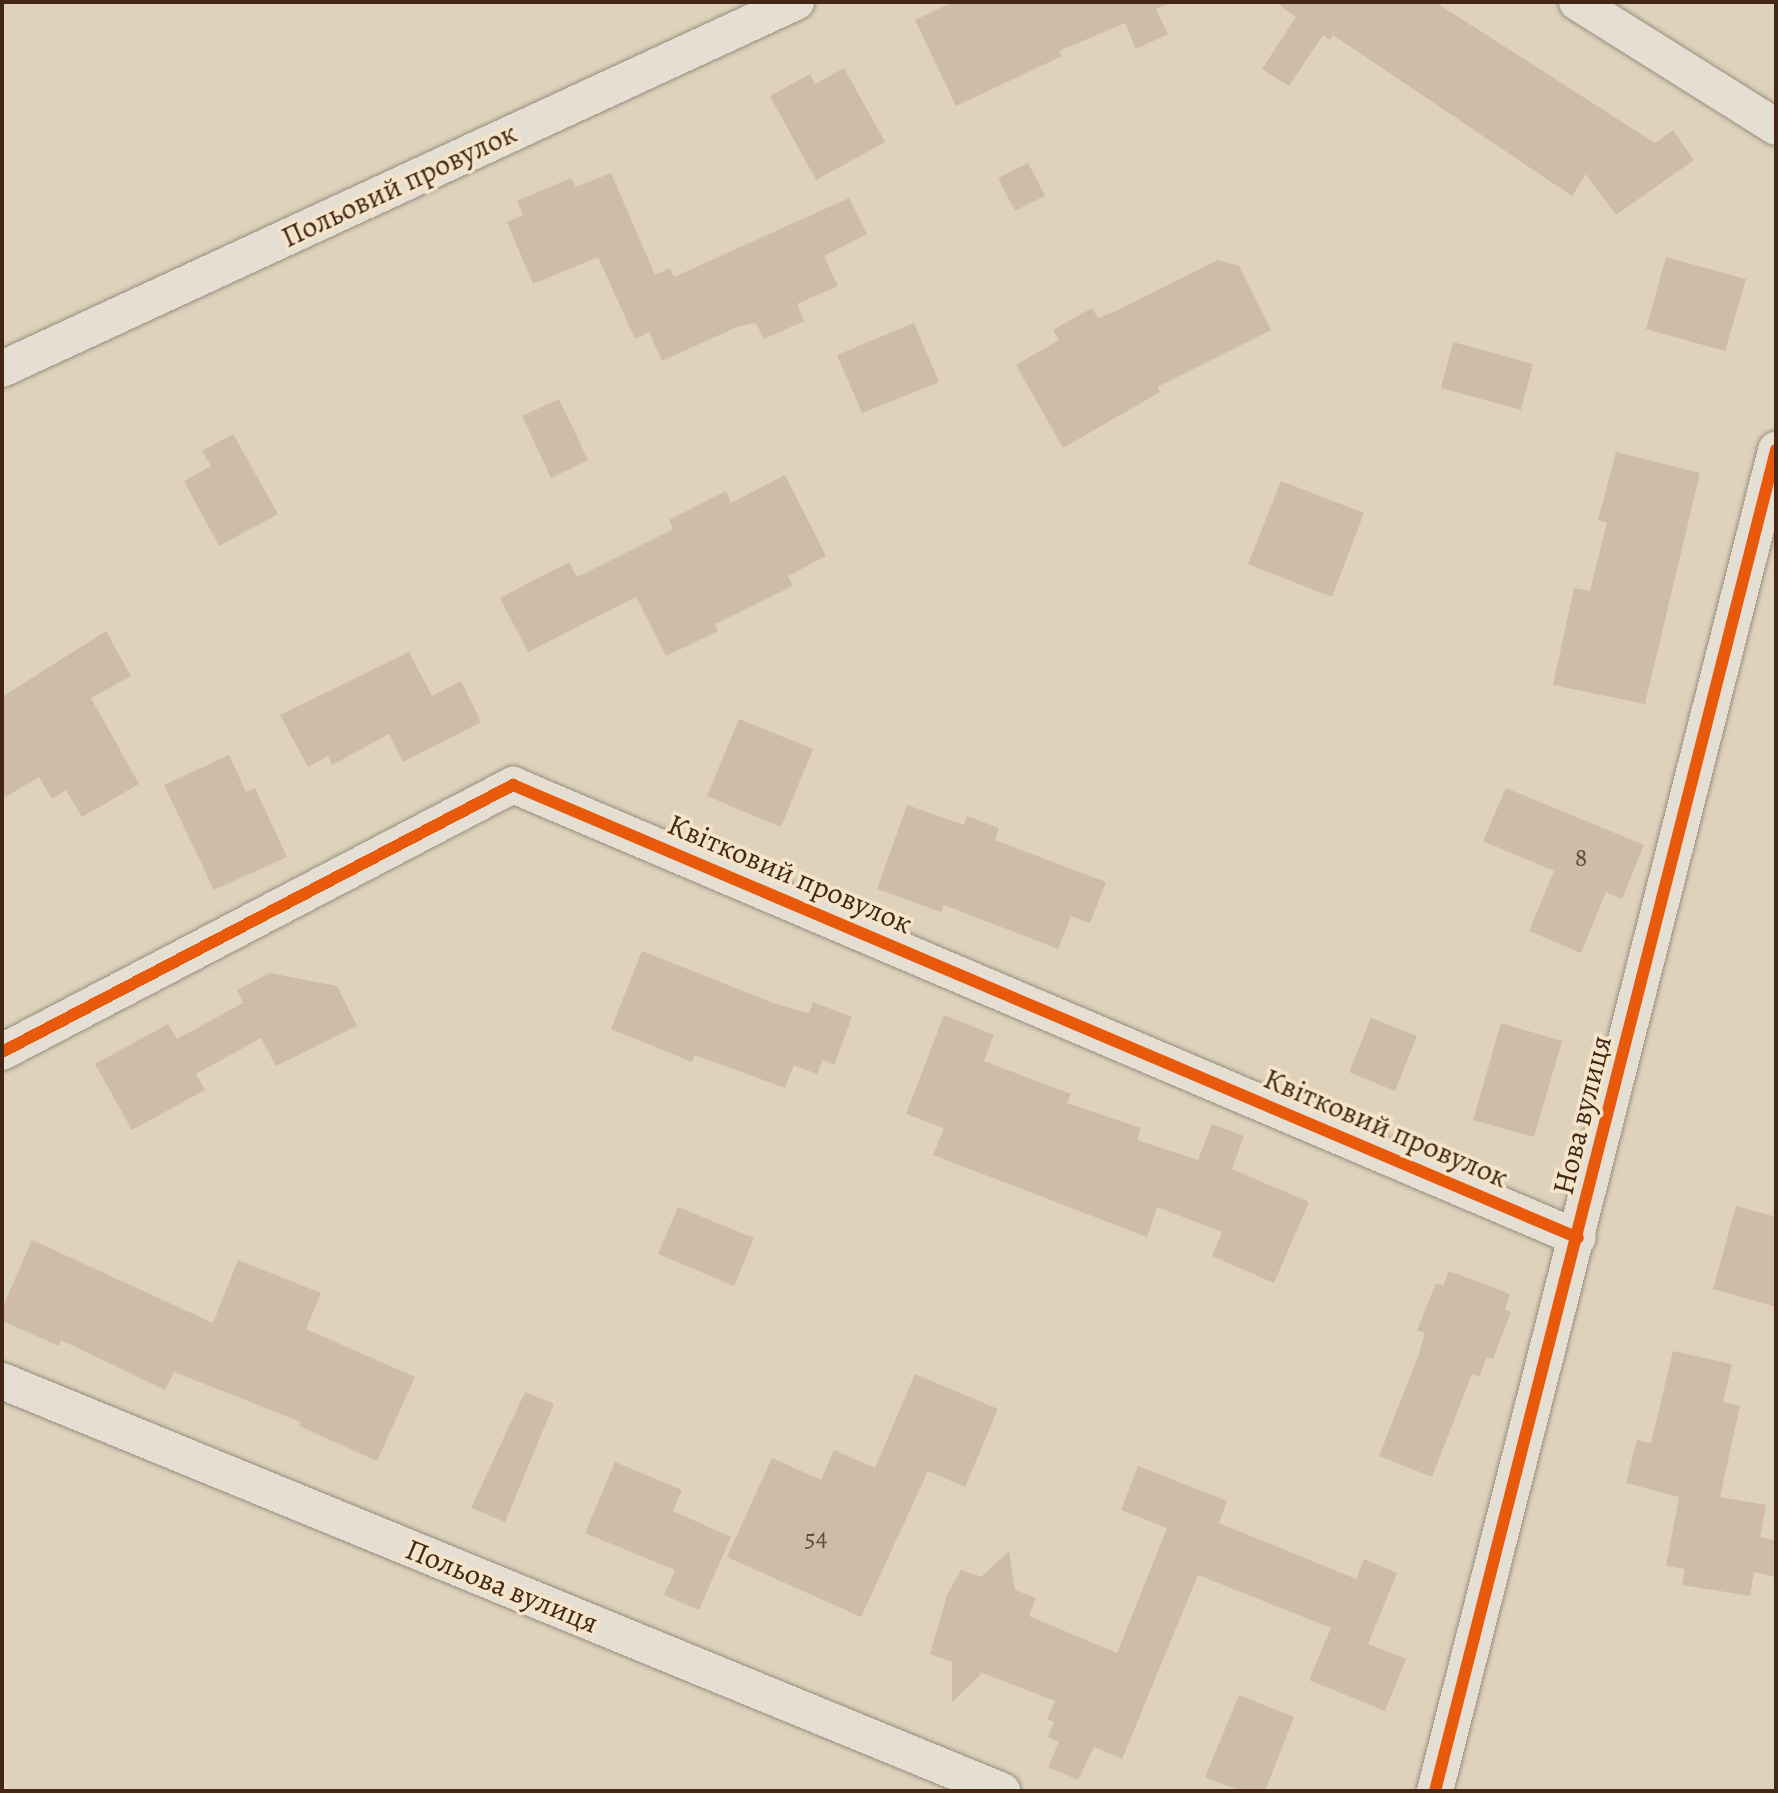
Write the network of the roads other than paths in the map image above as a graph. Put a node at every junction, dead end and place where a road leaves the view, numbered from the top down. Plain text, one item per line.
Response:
1 (796, 2) edge
2 (1577, 2) edge
3 (1776, 127) edge
4 (2, 369) edge
5 (1776, 450) edge
6 (2, 1052) edge
7 (1578, 1238) junction
8 (2, 1381) edge
9 (1002, 1791) edge
10 (1435, 1791) edge

1 - 4 street, Польовий провулок
2 - 3 street
5 - 7 street, Нова вулиця
6 - 7 street, Квітковий провулок
7 - 10 street, Нова вулиця
8 - 9 street, Польова вулиця

